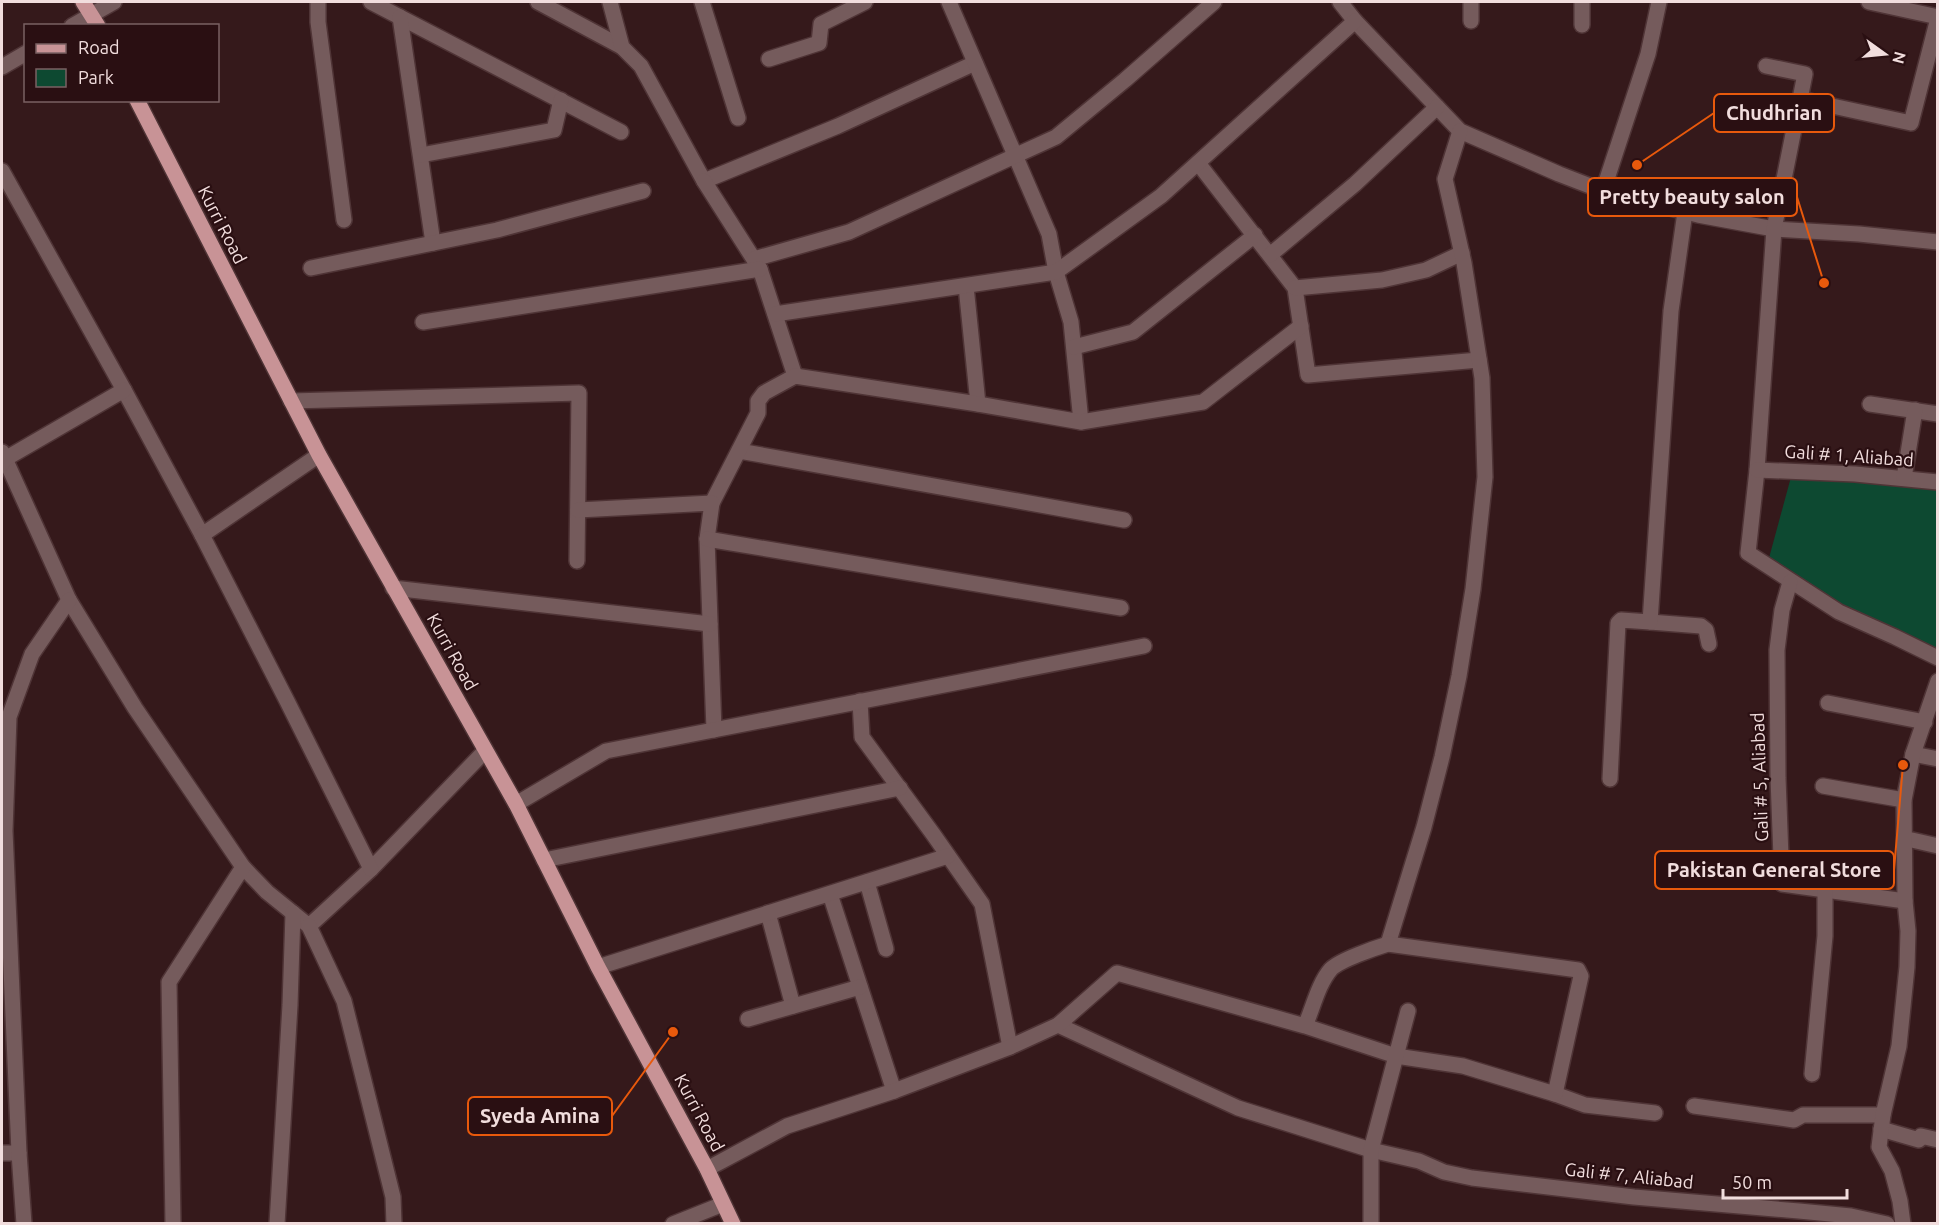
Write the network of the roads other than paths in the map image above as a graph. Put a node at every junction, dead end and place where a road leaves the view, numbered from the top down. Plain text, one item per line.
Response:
1 (114, 2) edge
2 (318, 2) edge
3 (371, 2) edge
4 (538, 2) edge
5 (610, 2) edge
6 (702, 2) edge
7 (865, 2) edge
8 (949, 2) edge
9 (1214, 2) edge
10 (1340, 2) edge
11 (1355, 2) edge
12 (1471, 2) edge
13 (1582, 2) edge
14 (1659, 2) edge
15 (1869, 2) edge
16 (91, 14) edge
17 (400, 17) junction
18 (1938, 18) edge
19 (1354, 19) junction
20 (1471, 21) dead end
21 (75, 24) edge
22 (1582, 25) dead end
23 (622, 47) junction
24 (24, 54) edge
25 (769, 58) dead end
26 (975, 63) junction
27 (1766, 66) dead end
28 (2, 67) edge
29 (1800, 99) junction
30 (561, 100) junction
31 (138, 102) edge
32 (1437, 107) junction
33 (738, 118) dead end
34 (1460, 131) junction
35 (621, 132) dead end
36 (1014, 154) junction
37 (421, 155) junction
38 (1198, 163) junction
39 (2, 171) edge
40 (704, 180) junction
41 (643, 191) dead end
42 (1603, 191) junction
43 (1685, 212) junction
44 (344, 220) dead end
45 (1774, 229) junction
46 (1255, 235) junction
47 (1938, 242) edge
48 (433, 243) junction
49 (1462, 253) junction
50 (1270, 255) junction
51 (757, 264) junction
52 (311, 268) dead end
53 (1056, 272) junction
54 (966, 286) junction
55 (1294, 288) junction
56 (775, 314) junction
57 (423, 322) dead end
58 (1301, 326) junction
59 (1074, 347) junction
60 (1479, 360) junction
61 (795, 376) junction
62 (124, 390) junction
63 (291, 401) junction
64 (978, 404) junction
65 (1870, 404) dead end
66 (1915, 410) junction
67 (1938, 414) edge
68 (1081, 422) junction
69 (738, 451) junction
70 (319, 455) junction
71 (3, 458) edge
72 (1757, 470) junction
73 (1904, 478) junction
74 (1938, 482) edge
75 (712, 503) junction
76 (578, 510) junction
77 (1124, 520) dead end
78 (202, 535) junction
79 (707, 539) junction
80 (577, 561) dead end
81 (1790, 582) junction
82 (393, 588) junction
83 (69, 600) junction
84 (1122, 608) dead end
85 (1650, 622) junction
86 (710, 624) junction
87 (1709, 644) dead end
88 (1144, 646) dead end
89 (1938, 658) edge
90 (1938, 681) edge
91 (860, 701) junction
92 (1828, 703) dead end
93 (5, 717) edge
94 (1925, 722) junction
95 (714, 730) junction
96 (486, 751) junction
97 (1913, 754) junction
98 (1938, 759) edge
99 (1610, 779) dead end
100 (1823, 786) dead end
101 (900, 788) junction
102 (1904, 800) junction
103 (516, 804) junction
104 (1905, 841) junction
105 (1938, 846) edge
106 (948, 856) junction
107 (4, 857) edge
108 (544, 860) junction
109 (243, 867) junction
110 (371, 869) junction
111 (867, 882) junction
112 (1826, 889) junction
113 (830, 894) junction
114 (1905, 901) junction
115 (293, 913) junction
116 (768, 913) junction
117 (309, 926) junction
118 (1388, 944) junction
119 (886, 949) dead end
120 (598, 967) junction
121 (860, 987) junction
122 (792, 1006) junction
123 (1408, 1011) dead end
124 (748, 1018) dead end
125 (1058, 1025) junction
126 (1305, 1026) junction
127 (8, 1046) edge
128 (1010, 1047) junction
129 (1396, 1056) junction
130 (1812, 1074) dead end
131 (894, 1091) junction
132 (1555, 1094) junction
133 (1694, 1106) dead end
134 (1655, 1113) dead end
135 (1882, 1122) junction
136 (1938, 1140) edge
137 (1371, 1150) junction
138 (2, 1153) edge
139 (19, 1153) junction
140 (707, 1169) junction
141 (723, 1204) junction
142 (24, 1224) edge
143 (173, 1224) edge
144 (277, 1224) edge
145 (394, 1224) edge
146 (673, 1224) edge
147 (733, 1224) edge
148 (1371, 1224) edge
149 (1887, 1224) edge
150 (1903, 1224) edge

1 - 16 street
2 - 44 street
3 - 17 street
4 - 23 street
5 - 23 street
6 - 33 street
7 - 25 street
8 - 26 street
9 - 36 street
10 - 19 street
11 - 19 street
12 - 20 street
13 - 22 street
14 - 42 street
15 - 18 street
16 - 21 street
17 - 30 street
17 - 37 street
18 - 29 street
19 - 32 street
19 - 38 street
23 - 40 street
24 - 28 street
26 - 36 street
26 - 40 street
27 - 29 street
29 - 45 street
30 - 35 street
30 - 37 street
31 - 63 main road, Kurri Road
32 - 34 street
32 - 50 street
34 - 42 street
34 - 49 street
36 - 51 street
36 - 53 street
37 - 48 street
38 - 46 street
38 - 53 street
39 - 62 street
40 - 51 street
41 - 48 street
42 - 43 street
43 - 45 street
43 - 85 street
45 - 47 street
45 - 72 street
46 - 50 street
46 - 59 street
48 - 52 street
49 - 55 street
49 - 60 street
50 - 55 street
51 - 56 street
51 - 57 street
53 - 54 street
53 - 59 street
54 - 56 street
54 - 64 street
55 - 58 street
56 - 61 street
58 - 60 street
58 - 68 street
59 - 68 street
60 - 118 street
61 - 64 street
61 - 69 street
62 - 71 street
62 - 78 street
63 - 70 main road, Kurri Road
63 - 76 street
64 - 68 street
65 - 66 street
66 - 67 street
66 - 73 street
69 - 75 street
69 - 77 street
70 - 78 street
70 - 82 main road, Kurri Road
71 - 83 street
72 - 73 street, Gali # 1, Aliabad
72 - 81 street
73 - 74 street, Gali # 1, Aliabad
75 - 76 street
75 - 79 street
76 - 80 street
78 - 110 street
79 - 84 street
79 - 86 street
81 - 89 street
81 - 112 street, Gali # 5, Aliabad
82 - 86 street
82 - 96 main road, Kurri Road
83 - 93 street
83 - 109 street
85 - 87 street
85 - 99 street
86 - 95 street
88 - 91 street
90 - 94 street
91 - 95 street
91 - 101 street
92 - 94 street
93 - 107 street
94 - 97 street
95 - 103 street
96 - 103 main road, Kurri Road
96 - 110 street
97 - 98 street
97 - 102 street
100 - 102 street
101 - 106 street
101 - 108 street
102 - 104 street
103 - 108 main road, Kurri Road
104 - 105 street
104 - 114 street
106 - 111 street
106 - 128 street
107 - 127 street
108 - 120 main road, Kurri Road
109 - 115 street
109 - 143 street
110 - 117 street
111 - 113 street
111 - 119 street
112 - 114 street, Gali # 5, Aliabad
112 - 130 street
113 - 116 street
113 - 121 street
114 - 135 street
115 - 117 street
115 - 144 street
116 - 120 street
116 - 122 street
117 - 145 street
118 - 126 street
118 - 132 street
120 - 140 main road, Kurri Road
121 - 122 street
121 - 131 street
122 - 124 street
123 - 129 street
125 - 126 street
125 - 128 street
125 - 137 street, Gali # 7, Aliabad
126 - 129 street
127 - 139 street
128 - 131 street
129 - 132 street
129 - 137 street
131 - 140 street
132 - 134 street
133 - 135 street
135 - 136 street
135 - 150 street
137 - 148 street
137 - 149 street, Gali # 7, Aliabad
138 - 139 street
139 - 142 street
140 - 141 main road, Kurri Road
141 - 146 street
141 - 147 main road, Kurri Road

